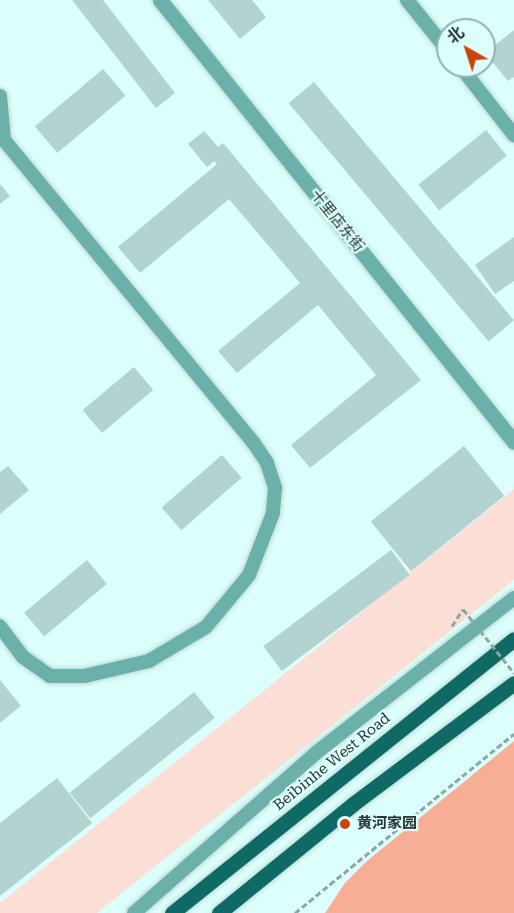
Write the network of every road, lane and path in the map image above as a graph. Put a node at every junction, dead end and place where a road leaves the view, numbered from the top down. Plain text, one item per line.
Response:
1 (160, 0) edge
2 (407, 0) edge
3 (436, 36) edge
4 (469, 78) edge
5 (0, 96) edge
6 (514, 135) edge
7 (514, 442) edge
8 (514, 598) edge
9 (463, 609) dead end
10 (0, 626) edge
11 (514, 639) edge
12 (514, 673) edge
13 (514, 683) edge
14 (514, 734) edge
15 (134, 913) edge
16 (172, 913) edge
17 (219, 913) edge
18 (295, 913) edge

1 - 7 street, 十里店东街
2 - 3 street
4 - 6 street
5 - 10 street
8 - 15 street
9 - 12 path, bridge
11 - 16 main road, Beibinhe West Road
13 - 17 main road
14 - 18 path

